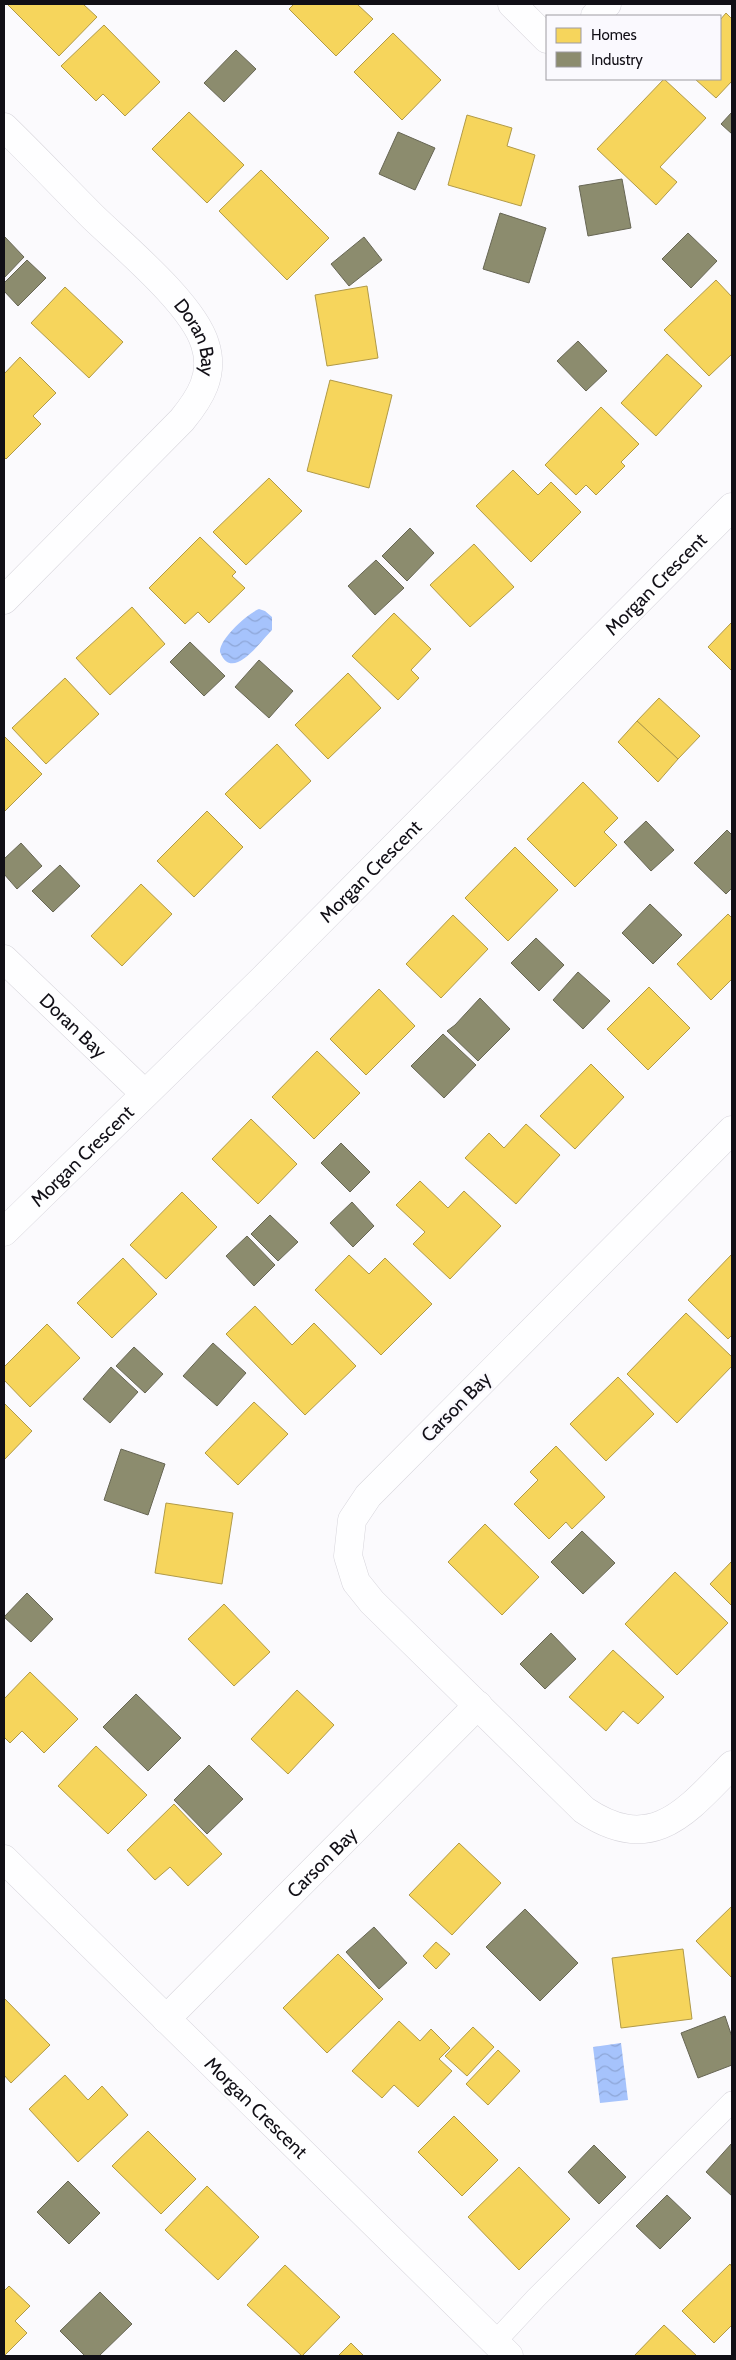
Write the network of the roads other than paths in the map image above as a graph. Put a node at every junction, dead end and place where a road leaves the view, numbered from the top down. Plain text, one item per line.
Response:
1 (512, 4) edge
2 (606, 4) edge
3 (596, 15) edge
4 (546, 38) edge
5 (4, 127) edge
6 (732, 507) edge
7 (4, 600) edge
8 (4, 958) edge
9 (144, 1093) junction
10 (732, 1130) edge
11 (4, 1232) edge
12 (478, 1706) junction
13 (732, 1764) edge
14 (4, 1859) edge
15 (166, 2020) junction
16 (732, 2102) edge
17 (502, 2349) edge

1 - 4 street
2 - 3 street
5 - 7 street, Doran Bay
6 - 9 street, Morgan Crescent
8 - 9 street, Doran Bay
9 - 11 street, Morgan Crescent
10 - 12 street, Carson Bay
12 - 13 street, Carson Bay
12 - 15 street, Carson Bay
14 - 15 street, Morgan Crescent
15 - 17 street, Morgan Crescent
16 - 17 lane

